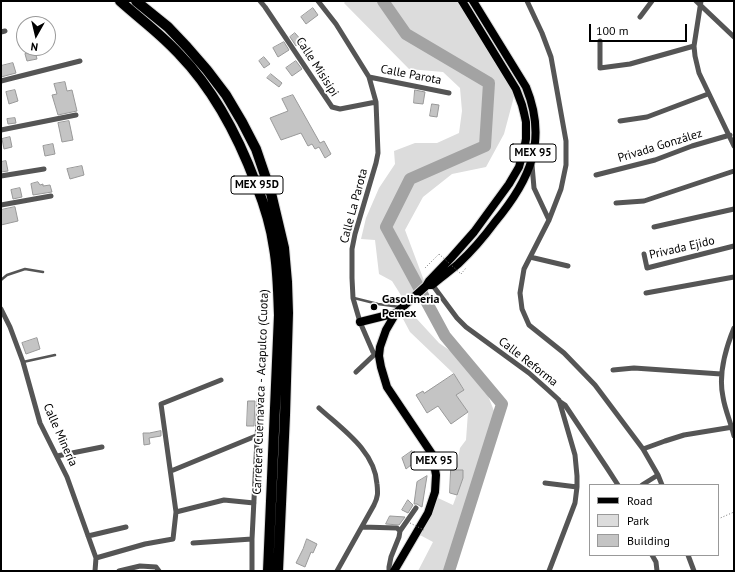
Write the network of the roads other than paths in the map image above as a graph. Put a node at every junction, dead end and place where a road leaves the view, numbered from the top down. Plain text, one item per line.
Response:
1 (120, 1) edge
2 (136, 1) edge
3 (260, 1) edge
4 (318, 1) edge
5 (462, 1) edge
6 (473, 1) edge
7 (527, 1) edge
8 (652, 1) edge
9 (699, 2) edge
10 (640, 17) dead end
11 (734, 37) edge
12 (600, 41) dead end
13 (694, 46) junction
14 (80, 61) dead end
15 (369, 77) junction
16 (1, 81) edge
17 (450, 93) dead end
18 (708, 94) junction
19 (376, 102) junction
20 (76, 115) dead end
21 (620, 121) dead end
22 (1, 130) edge
23 (730, 136) junction
24 (734, 146) edge
25 (532, 161) junction
26 (44, 170) dead end
27 (734, 171) edge
28 (596, 175) dead end
29 (1, 176) edge
30 (51, 196) dead end
31 (616, 203) dead end
32 (1, 205) edge
33 (734, 210) edge
34 (549, 220) junction
35 (654, 227) dead end
36 (734, 246) edge
37 (644, 254) dead end
38 (530, 257) junction
39 (568, 266) dead end
40 (44, 272) dead end
41 (734, 277) edge
42 (1, 280) edge
43 (427, 285) junction
44 (646, 293) dead end
45 (353, 298) junction
46 (404, 306) junction
47 (1, 309) edge
48 (396, 313) junction
49 (360, 322) junction
50 (734, 328) edge
51 (55, 355) dead end
52 (377, 355) junction
53 (23, 362) junction
54 (613, 370) dead end
55 (356, 372) dead end
56 (721, 374) junction
57 (221, 380) dead end
58 (259, 400) dead end
59 (558, 400) junction
60 (319, 408) dead end
61 (733, 427) edge
62 (256, 436) junction
63 (734, 436) edge
64 (102, 447) dead end
65 (643, 449) junction
66 (57, 456) junction
67 (171, 471) junction
68 (658, 475) junction
69 (545, 483) dead end
70 (617, 484) edge
71 (644, 484) edge
72 (662, 484) edge
73 (577, 487) junction
74 (254, 503) junction
75 (416, 508) dead end
76 (176, 512) junction
77 (126, 527) dead end
78 (362, 527) junction
79 (400, 531) junction
80 (88, 536) junction
81 (252, 539) junction
82 (193, 543) dead end
83 (653, 556) edge
84 (688, 556) edge
85 (96, 558) junction
86 (95, 571) edge
87 (119, 571) edge
88 (159, 571) edge
89 (252, 571) edge
90 (268, 571) edge
91 (278, 571) edge
92 (337, 571) edge
93 (389, 571) edge
94 (394, 571) edge
95 (549, 571) edge
96 (657, 571) edge
97 (694, 571) edge

1 - 90 highway, Carretera Cuernavaca - Acapulco (Cuota) / MEX 95D
2 - 91 highway, Carretera Cuernavaca - Acapulco (Cuota) / MEX 95D
3 - 19 street, Calle Misisipi
4 - 15 street, Calle La Parota
5 - 43 main road, MEX 95
6 - 25 main road, MEX 95
7 - 34 street
8 - 10 street
9 - 11 street
9 - 13 street
12 - 13 street
13 - 18 street
14 - 16 street
15 - 17 street, Calle Parota
15 - 19 street, Calle La Parota
18 - 21 street
18 - 23 street
19 - 45 street, Calle La Parota
20 - 22 street
23 - 24 street
23 - 28 street, Privada González
25 - 34 street
25 - 43 main road, MEX 95
26 - 29 street
27 - 31 street
30 - 32 street
33 - 35 street
34 - 38 street
36 - 37 street, Privada Ejido
38 - 39 street
38 - 65 street
40 - 42 lane
41 - 44 street
43 - 46 main road, MEX 95
43 - 59 street, Calle Reforma
45 - 46 lane
45 - 49 street, Calle La Parota
46 - 48 main road, MEX 95
47 - 53 street, Calle Minería
48 - 49 main road
48 - 52 main road, MEX 95
49 - 52 street, Calle La Parota
50 - 56 street
51 - 53 lane
52 - 55 street
52 - 94 main road, MEX 95
53 - 66 street, Calle Minería
54 - 56 street
56 - 61 street
57 - 67 street
58 - 62 street
59 - 70 street
59 - 73 street, Calle Reforma
60 - 78 street
61 - 63 street
61 - 65 street
62 - 67 street
62 - 74 street
64 - 66 street
65 - 68 street
66 - 80 street, Calle Minería
67 - 76 street
68 - 71 street
68 - 72 street
69 - 73 street
73 - 95 street, Calle Reforma
74 - 76 street
74 - 81 street
75 - 79 street
76 - 85 street
77 - 80 street
78 - 79 street
78 - 92 street
79 - 93 street
80 - 85 street, Calle Minería
81 - 82 street
81 - 89 street
83 - 96 street
84 - 97 street
85 - 86 street, Calle Minería
87 - 88 street

